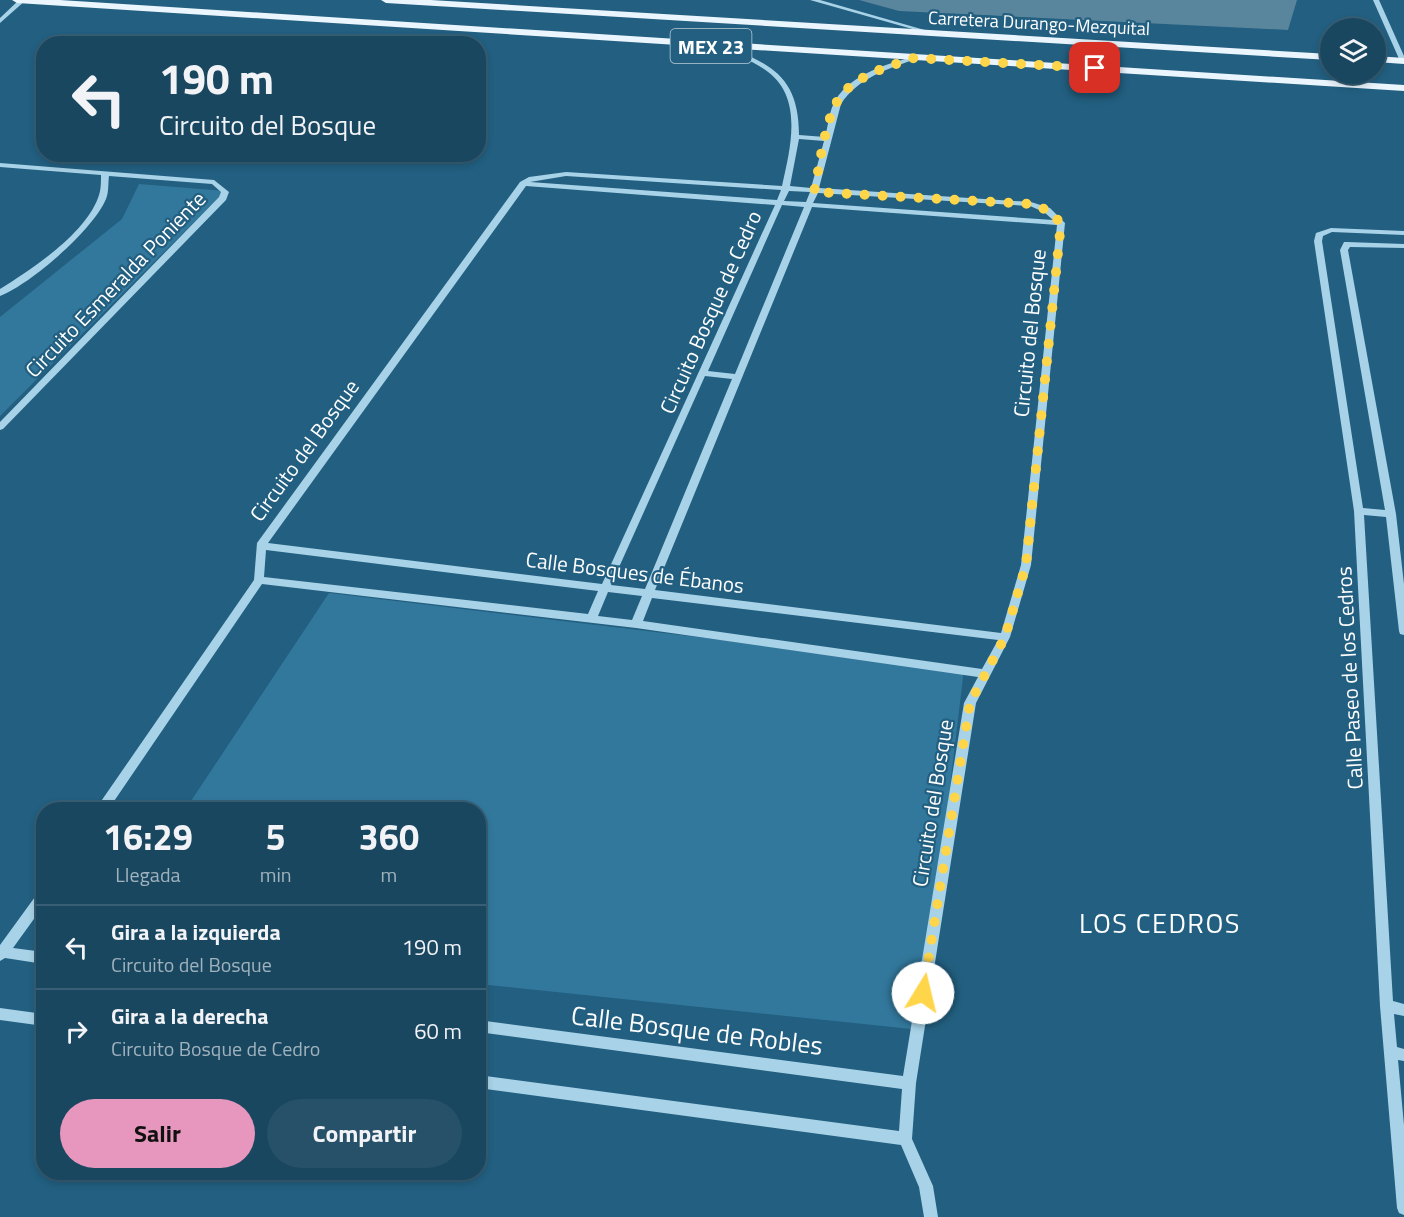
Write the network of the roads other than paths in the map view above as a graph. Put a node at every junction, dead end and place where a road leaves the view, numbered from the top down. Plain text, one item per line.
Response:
1 (17, 0) edge
2 (23, 0) edge
3 (386, 0) edge
4 (813, 0) edge
5 (1376, 0) edge
6 (0, 21) edge
7 (936, 34) junction
8 (718, 46) junction
9 (914, 58) junction
10 (1320, 59) edge
11 (1386, 60) edge
12 (1404, 61) edge
13 (1274, 66) junction
14 (1404, 88) edge
15 (796, 137) junction
16 (826, 139) junction
17 (0, 165) edge
18 (105, 173) junction
19 (523, 184) junction
20 (785, 190) junction
21 (814, 192) junction
22 (779, 202) junction
23 (809, 203) junction
24 (1061, 223) junction
25 (1323, 232) junction
26 (1404, 233) edge
27 (1347, 244) junction
28 (1404, 246) edge
29 (0, 293) edge
30 (702, 374) junction
31 (738, 377) junction
32 (0, 428) edge
33 (1359, 511) junction
34 (1391, 514) junction
35 (261, 546) junction
36 (259, 580) junction
37 (606, 587) junction
38 (649, 593) junction
39 (591, 619) junction
40 (636, 624) junction
41 (1404, 631) edge
42 (1005, 637) junction
43 (986, 674) junction
44 (106, 802) edge
45 (36, 905) edge
46 (2, 954) edge
47 (36, 957) edge
48 (1387, 1006) junction
49 (1404, 1010) edge
50 (0, 1014) edge
51 (36, 1019) edge
52 (486, 1027) edge
53 (1390, 1052) junction
54 (1404, 1055) edge
55 (486, 1082) edge
56 (909, 1083) junction
57 (905, 1138) junction
58 (1404, 1208) edge
59 (930, 1217) edge

1 - 2 main road, MEX 23
2 - 6 street
2 - 8 main road, MEX 23
3 - 7 main road, Carretera Durango-Mezquital / MEX 23
4 - 7 street
5 - 12 street
7 - 13 main road, Carretera Durango-Mezquital / MEX 23
8 - 9 main road, MEX 23
8 - 15 street, Circuito Bosque de Cedro
9 - 13 main road, MEX 23
9 - 16 street
10 - 13 main road, Carretera Durango-Mezquital / MEX 23
11 - 12 main road
13 - 14 main road, MEX 23
15 - 16 street
15 - 20 street, Circuito Bosque de Cedro
16 - 21 street
17 - 18 street
18 - 29 street
18 - 32 street, Circuito Esmeralda Poniente
19 - 20 street, Circuito del Bosque
19 - 22 street, Circuito del Bosque
19 - 35 street, Circuito del Bosque
20 - 21 street, Circuito del Bosque
20 - 22 street, Circuito Bosque de Cedro
21 - 23 street
21 - 24 street, Circuito del Bosque
22 - 23 street, Circuito del Bosque
22 - 30 street, Circuito Bosque de Cedro
23 - 24 street, Circuito del Bosque
23 - 31 street
24 - 42 street, Circuito del Bosque
25 - 26 street
25 - 27 street
25 - 33 street, Calle Paseo de los Cedros
27 - 28 street
27 - 34 street
30 - 31 street
30 - 37 street, Circuito Bosque de Cedro
31 - 38 street
33 - 34 street
33 - 48 street, Calle Paseo de los Cedros
34 - 41 street
35 - 36 street, Circuito del Bosque
35 - 37 street, Calle Bosques de Ébanos
36 - 39 street
36 - 44 street
37 - 38 street, Calle Bosques de Ébanos
37 - 39 street, Circuito Bosque de Cedro
38 - 40 street
38 - 42 street, Calle Bosques de Ébanos
39 - 40 street
40 - 43 street
42 - 43 street, Circuito del Bosque
43 - 56 street, Circuito del Bosque
45 - 46 street
46 - 47 street
48 - 49 street
48 - 53 street, Calle Paseo de los Cedros
50 - 51 street
52 - 56 street, Calle Bosque de Robles
53 - 54 street
53 - 58 street, Calle Paseo de los Cedros
55 - 57 street
56 - 57 street, Circuito del Bosque
57 - 59 street, Circuito del Bosque

